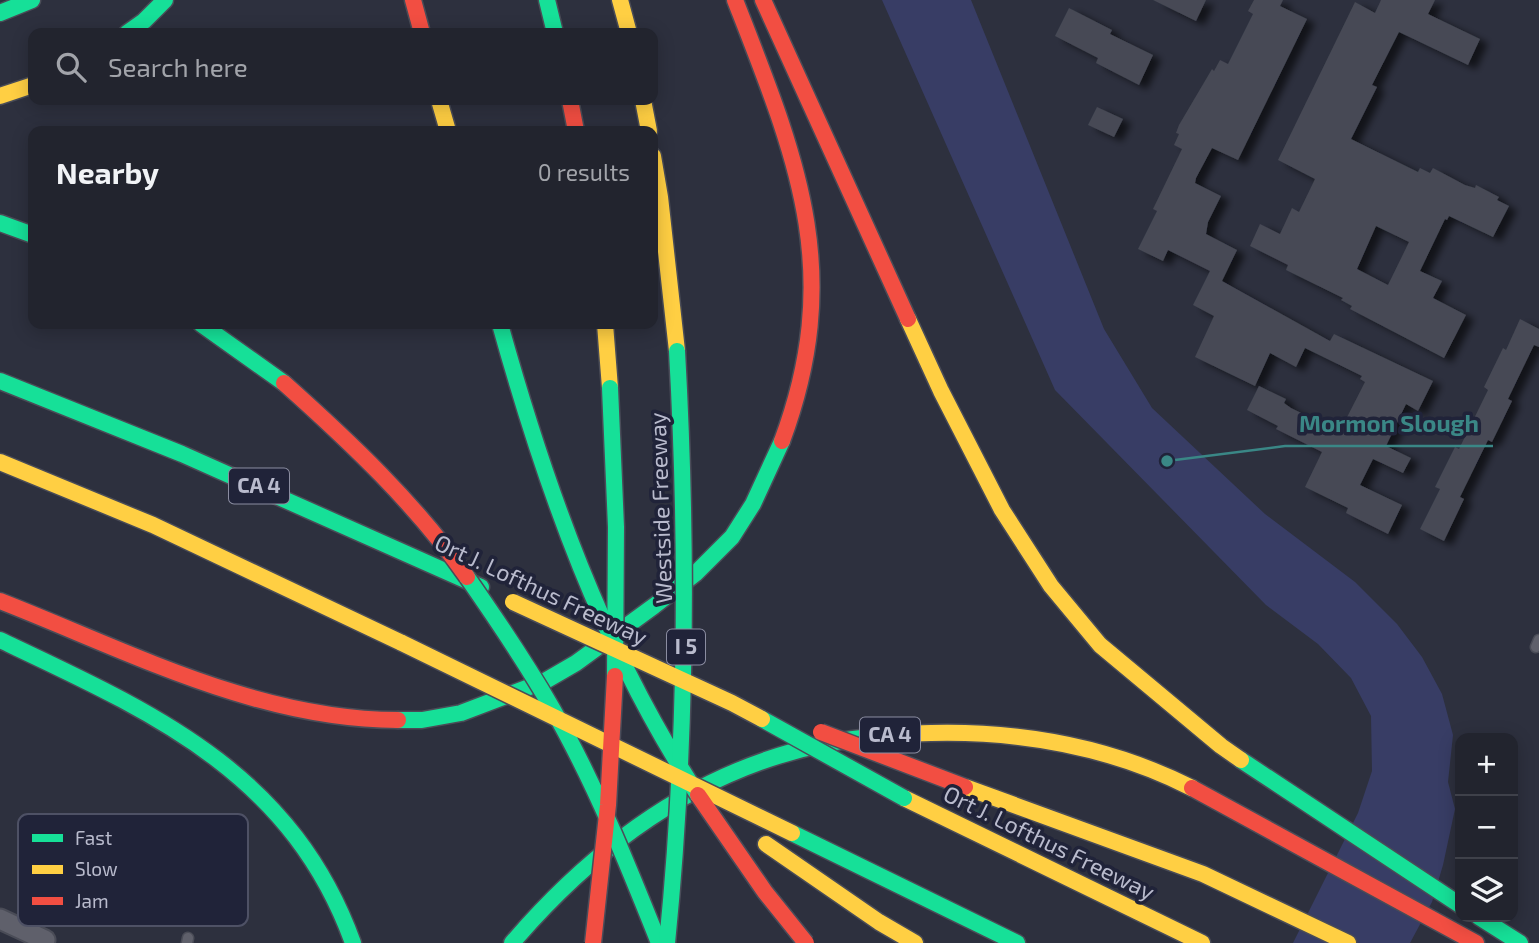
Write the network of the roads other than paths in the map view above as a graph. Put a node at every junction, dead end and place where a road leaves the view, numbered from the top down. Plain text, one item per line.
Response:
1 (32, 0) edge
2 (165, 0) edge
3 (413, 0) edge
4 (547, 0) edge
5 (620, 0) edge
6 (735, 0) edge
7 (763, 0) edge
8 (0, 13) edge
9 (134, 28) edge
10 (421, 28) edge
11 (554, 28) edge
12 (628, 28) edge
13 (28, 87) edge
14 (0, 96) edge
15 (440, 105) edge
16 (571, 105) edge
17 (644, 105) edge
18 (447, 126) edge
19 (575, 126) edge
20 (648, 126) edge
21 (658, 185) edge
22 (0, 223) edge
23 (28, 233) edge
24 (208, 329) edge
25 (502, 329) edge
26 (605, 329) edge
27 (0, 381) edge
28 (0, 462) edge
29 (0, 601) edge
30 (0, 640) edge
31 (732, 703) junction
32 (633, 754) junction
33 (1455, 902) edge
34 (0, 919) edge
35 (1487, 922) edge
36 (45, 942) edge
37 (353, 943) edge
38 (512, 943) edge
39 (593, 943) edge
40 (659, 943) edge
41 (667, 943) edge
42 (806, 943) edge
43 (915, 943) edge
44 (1017, 943) edge
45 (1202, 943) edge
46 (1348, 943) edge
47 (1476, 943) edge
48 (1520, 943) edge

1 - 8 main road
2 - 9 main road
3 - 10 main road
4 - 11 main road
5 - 12 main road
6 - 29 main road
7 - 33 main road
13 - 14 main road
15 - 18 main road
16 - 19 main road
17 - 20 main road
21 - 41 main road, Westside Freeway / I 5, bridge
22 - 23 main road
24 - 40 main road, bridge
25 - 42 main road, bridge
26 - 39 main road, Westside Freeway, bridge
27 - 31 main road, Ort J. Lofthus Freeway / CA 4, bridge
28 - 32 main road, bridge
30 - 37 main road
31 - 45 main road, Ort J. Lofthus Freeway / CA 4, bridge
31 - 46 main road, bridge
32 - 43 main road, bridge
32 - 44 main road, bridge
34 - 36 street
35 - 48 main road
38 - 47 main road, CA 4

